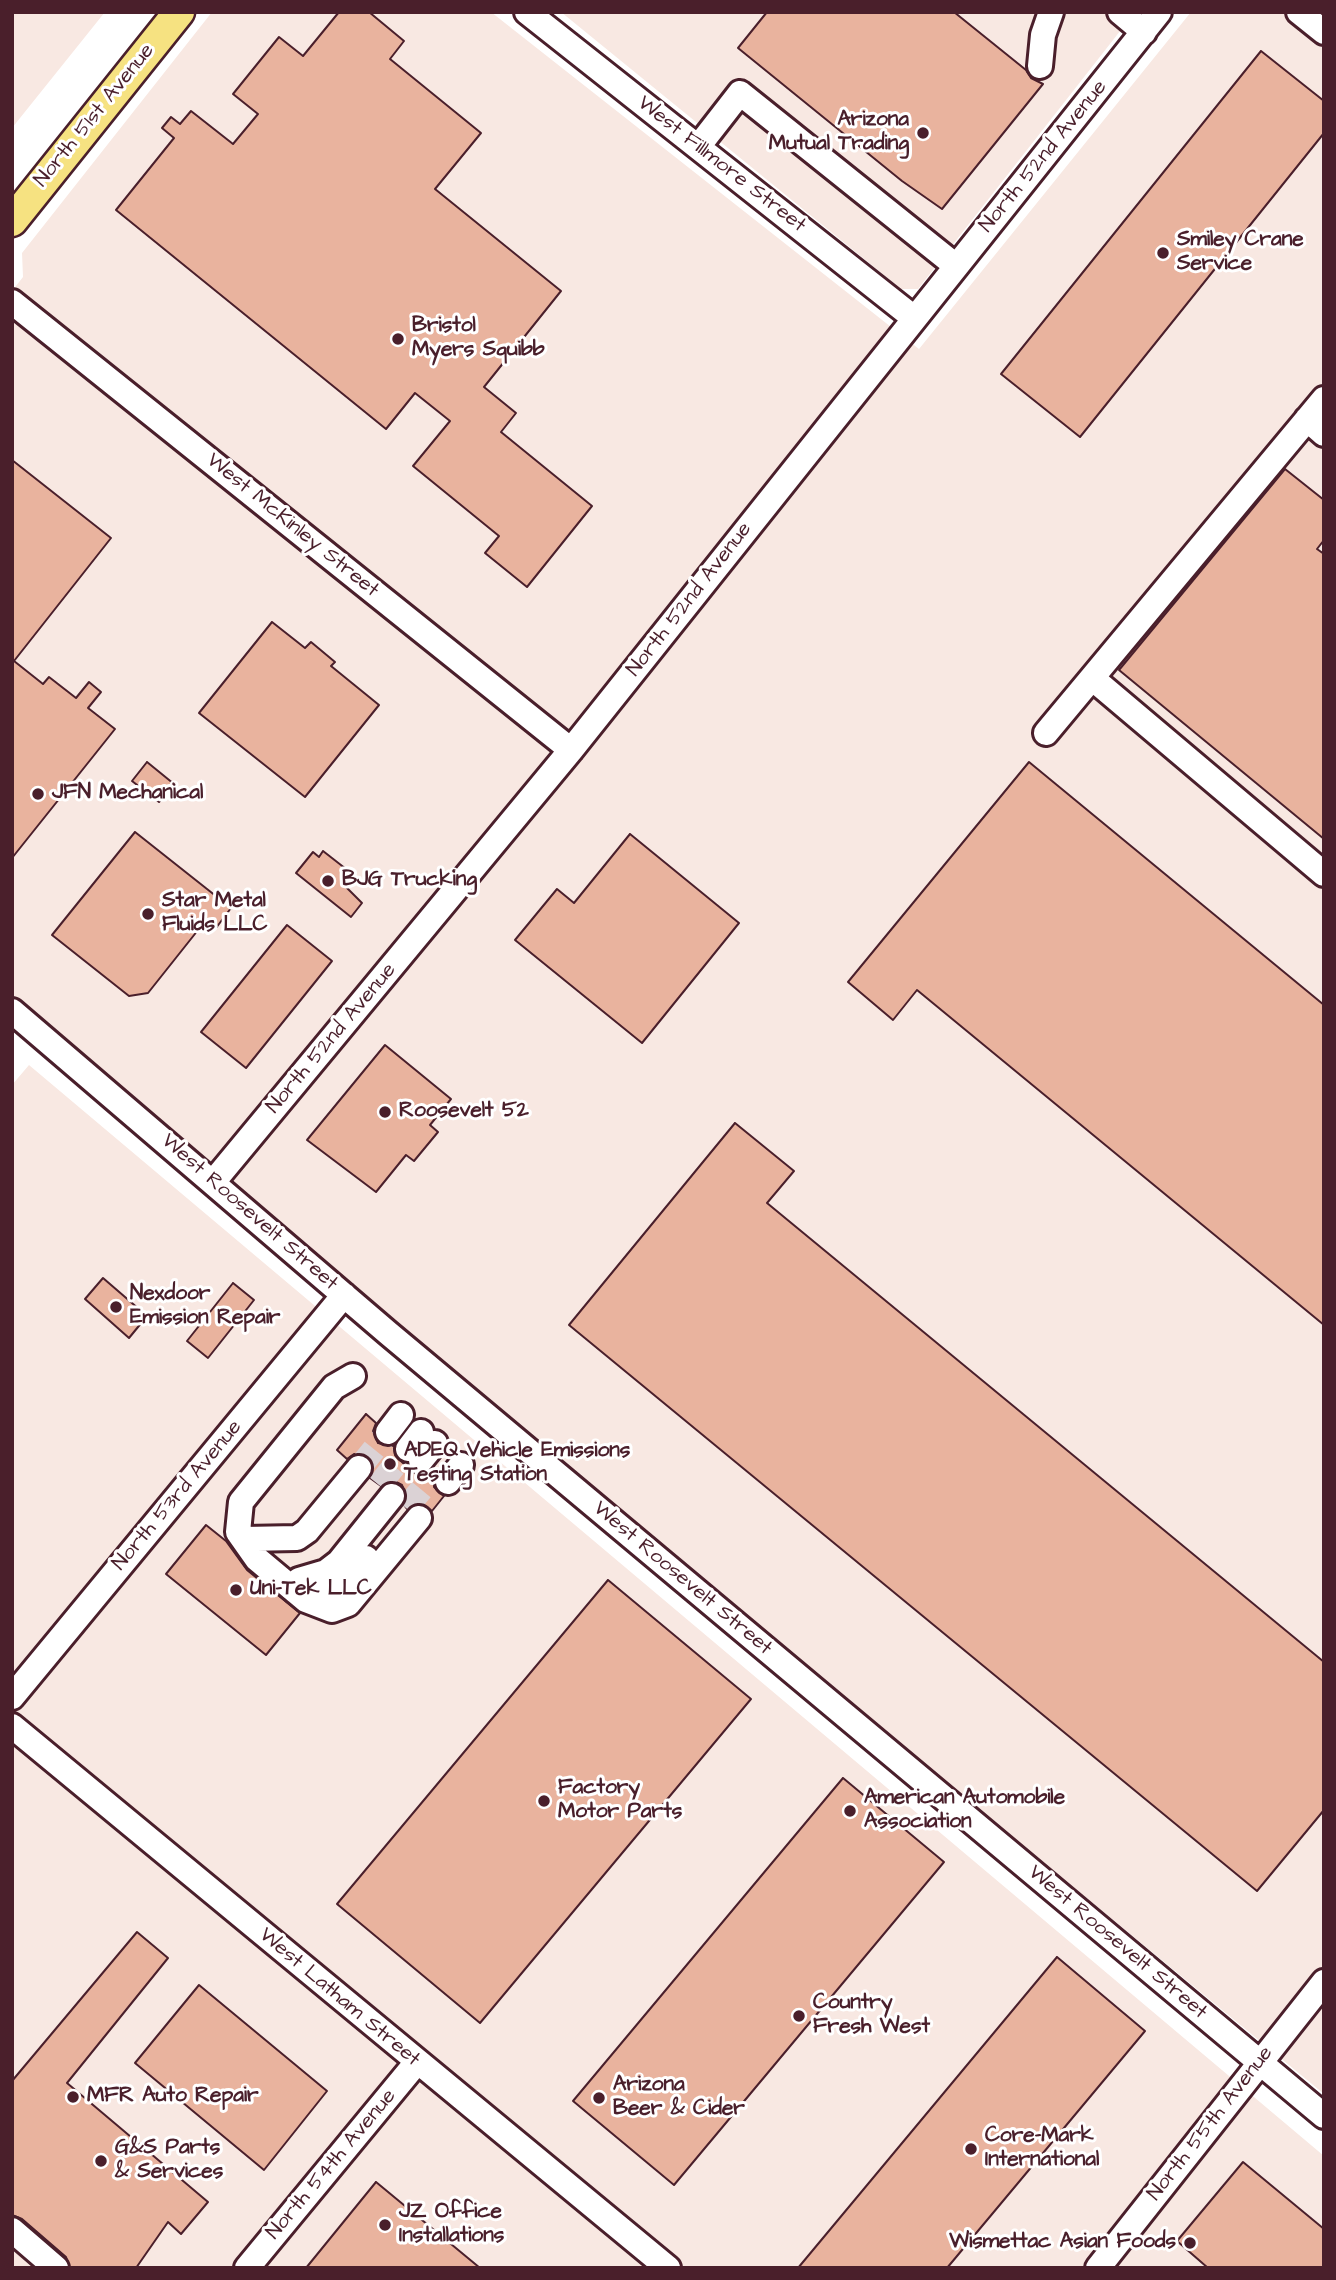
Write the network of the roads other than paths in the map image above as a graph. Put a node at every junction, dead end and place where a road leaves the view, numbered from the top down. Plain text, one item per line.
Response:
1 (179, 12) edge
2 (527, 12) edge
3 (1051, 12) edge
4 (1120, 12) edge
5 (1159, 12) edge
6 (1299, 12) edge
7 (1144, 32) junction
8 (1324, 32) edge
9 (1040, 66) dead end
10 (698, 147) junction
11 (12, 220) edge
12 (956, 266) junction
13 (12, 302) edge
14 (914, 318) junction
15 (1324, 399) edge
16 (1315, 427) edge
17 (1092, 678) junction
18 (1046, 733) dead end
19 (571, 750) junction
20 (1324, 874) edge
21 (12, 1011) edge
22 (214, 1181) junction
23 (344, 1296) junction
24 (352, 1376) dead end
25 (388, 1492) junction
26 (271, 1569) junction
27 (12, 1697) edge
28 (12, 1726) edge
29 (1324, 1982) edge
30 (417, 2062) junction
31 (1260, 2063) junction
32 (1324, 2116) edge
33 (12, 2231) edge
34 (57, 2268) edge
35 (247, 2268) edge
36 (668, 2268) edge
37 (1098, 2268) edge

1 - 11 main road, North 51st Avenue
2 - 10 street, West Fillmore Street
3 - 9 street
4 - 7 street
5 - 7 street, North 52nd Avenue
6 - 8 street
7 - 12 street, North 52nd Avenue
10 - 12 street
10 - 14 street, West Fillmore Street
12 - 14 street, North 52nd Avenue
13 - 19 street, West McKinley Street
14 - 19 street, North 52nd Avenue
15 - 16 street
16 - 17 street
17 - 18 street
17 - 20 street
19 - 22 street, North 52nd Avenue
21 - 22 street, West Roosevelt Street
22 - 23 street, West Roosevelt Street
23 - 27 street, North 53rd Avenue
23 - 31 street, West Roosevelt Street
24 - 26 street
25 - 26 street
25 - 26 street
25 - 26 street
28 - 30 street, West Latham Street
29 - 31 street, North 55th Avenue
30 - 35 street, North 54th Avenue
30 - 36 street, West Latham Street
31 - 32 street, West Roosevelt Street
31 - 37 street, North 55th Avenue
33 - 34 street

